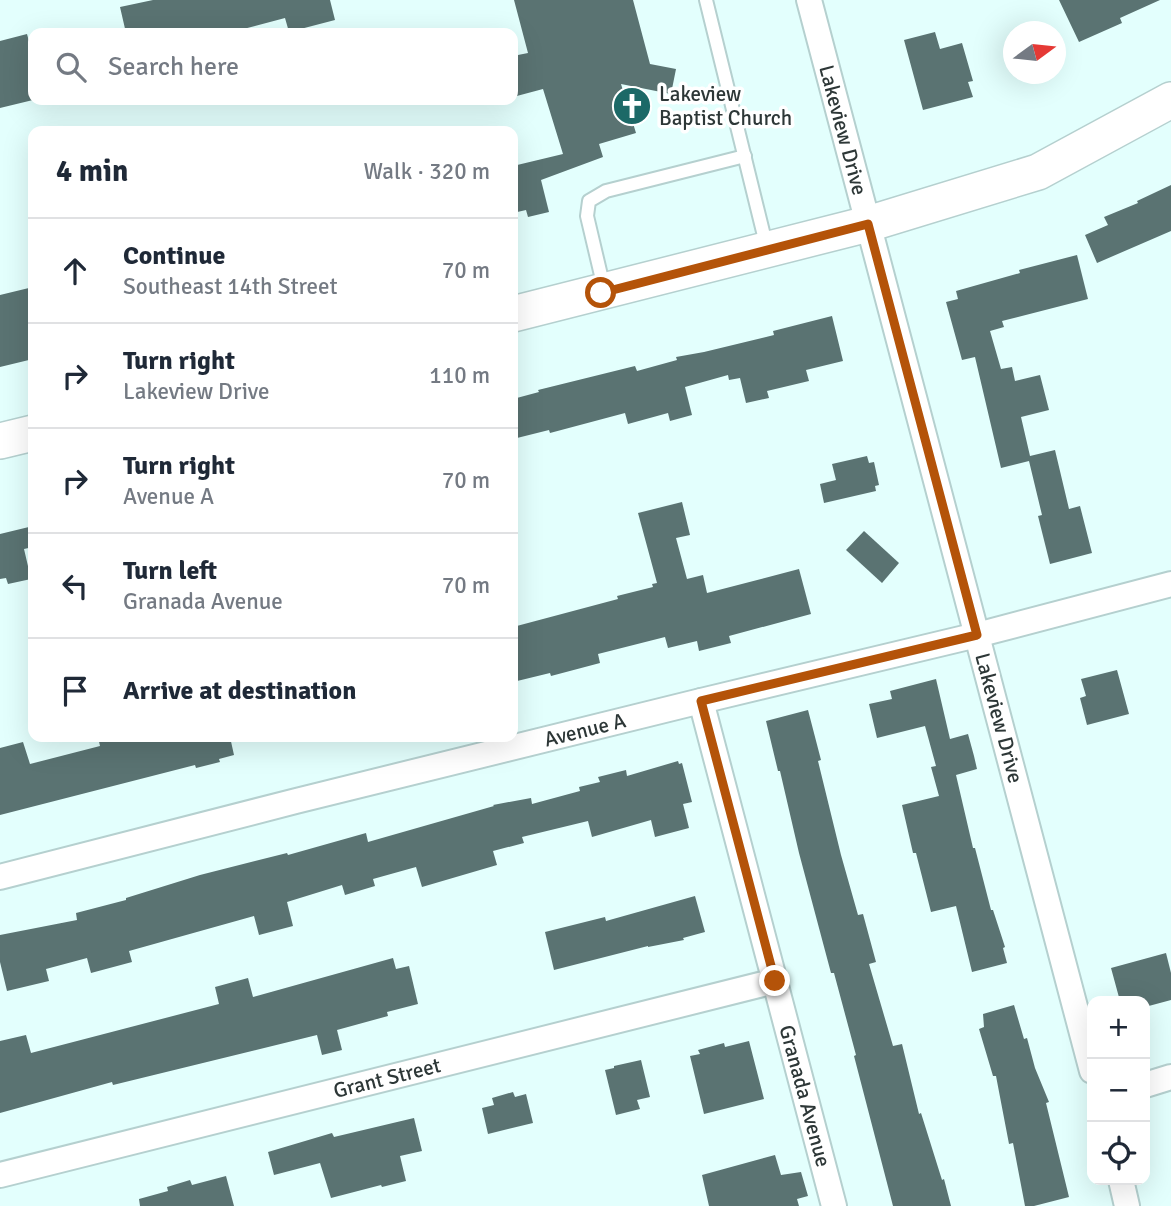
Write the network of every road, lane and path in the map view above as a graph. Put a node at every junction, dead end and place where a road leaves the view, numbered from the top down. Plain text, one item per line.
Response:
1 (706, 0) edge
2 (809, 0) edge
3 (1171, 100) edge
4 (745, 156) junction
5 (868, 224) junction
6 (767, 250) junction
7 (604, 292) junction
8 (518, 313) edge
9 (28, 434) edge
10 (0, 441) edge
11 (1171, 584) edge
12 (977, 635) junction
13 (701, 701) junction
14 (0, 877) edge
15 (775, 981) junction
16 (1089, 1059) edge
17 (1171, 1077) edge
18 (1150, 1083) edge
19 (0, 1175) edge
20 (1122, 1185) edge
21 (834, 1206) edge
22 (1127, 1206) edge

1 - 4 lane
2 - 5 street, Lakeview Drive
3 - 5 street
4 - 6 lane
4 - 7 lane
5 - 6 street
5 - 12 street, Lakeview Drive
6 - 7 street
7 - 8 street
9 - 10 street
11 - 12 street, Avenue A
12 - 13 street, Avenue A
12 - 16 street, Lakeview Drive
13 - 14 street, Avenue A
13 - 15 street, Granada Avenue
15 - 19 street, Grant Street
15 - 21 street, Granada Avenue
17 - 18 street
20 - 22 street

